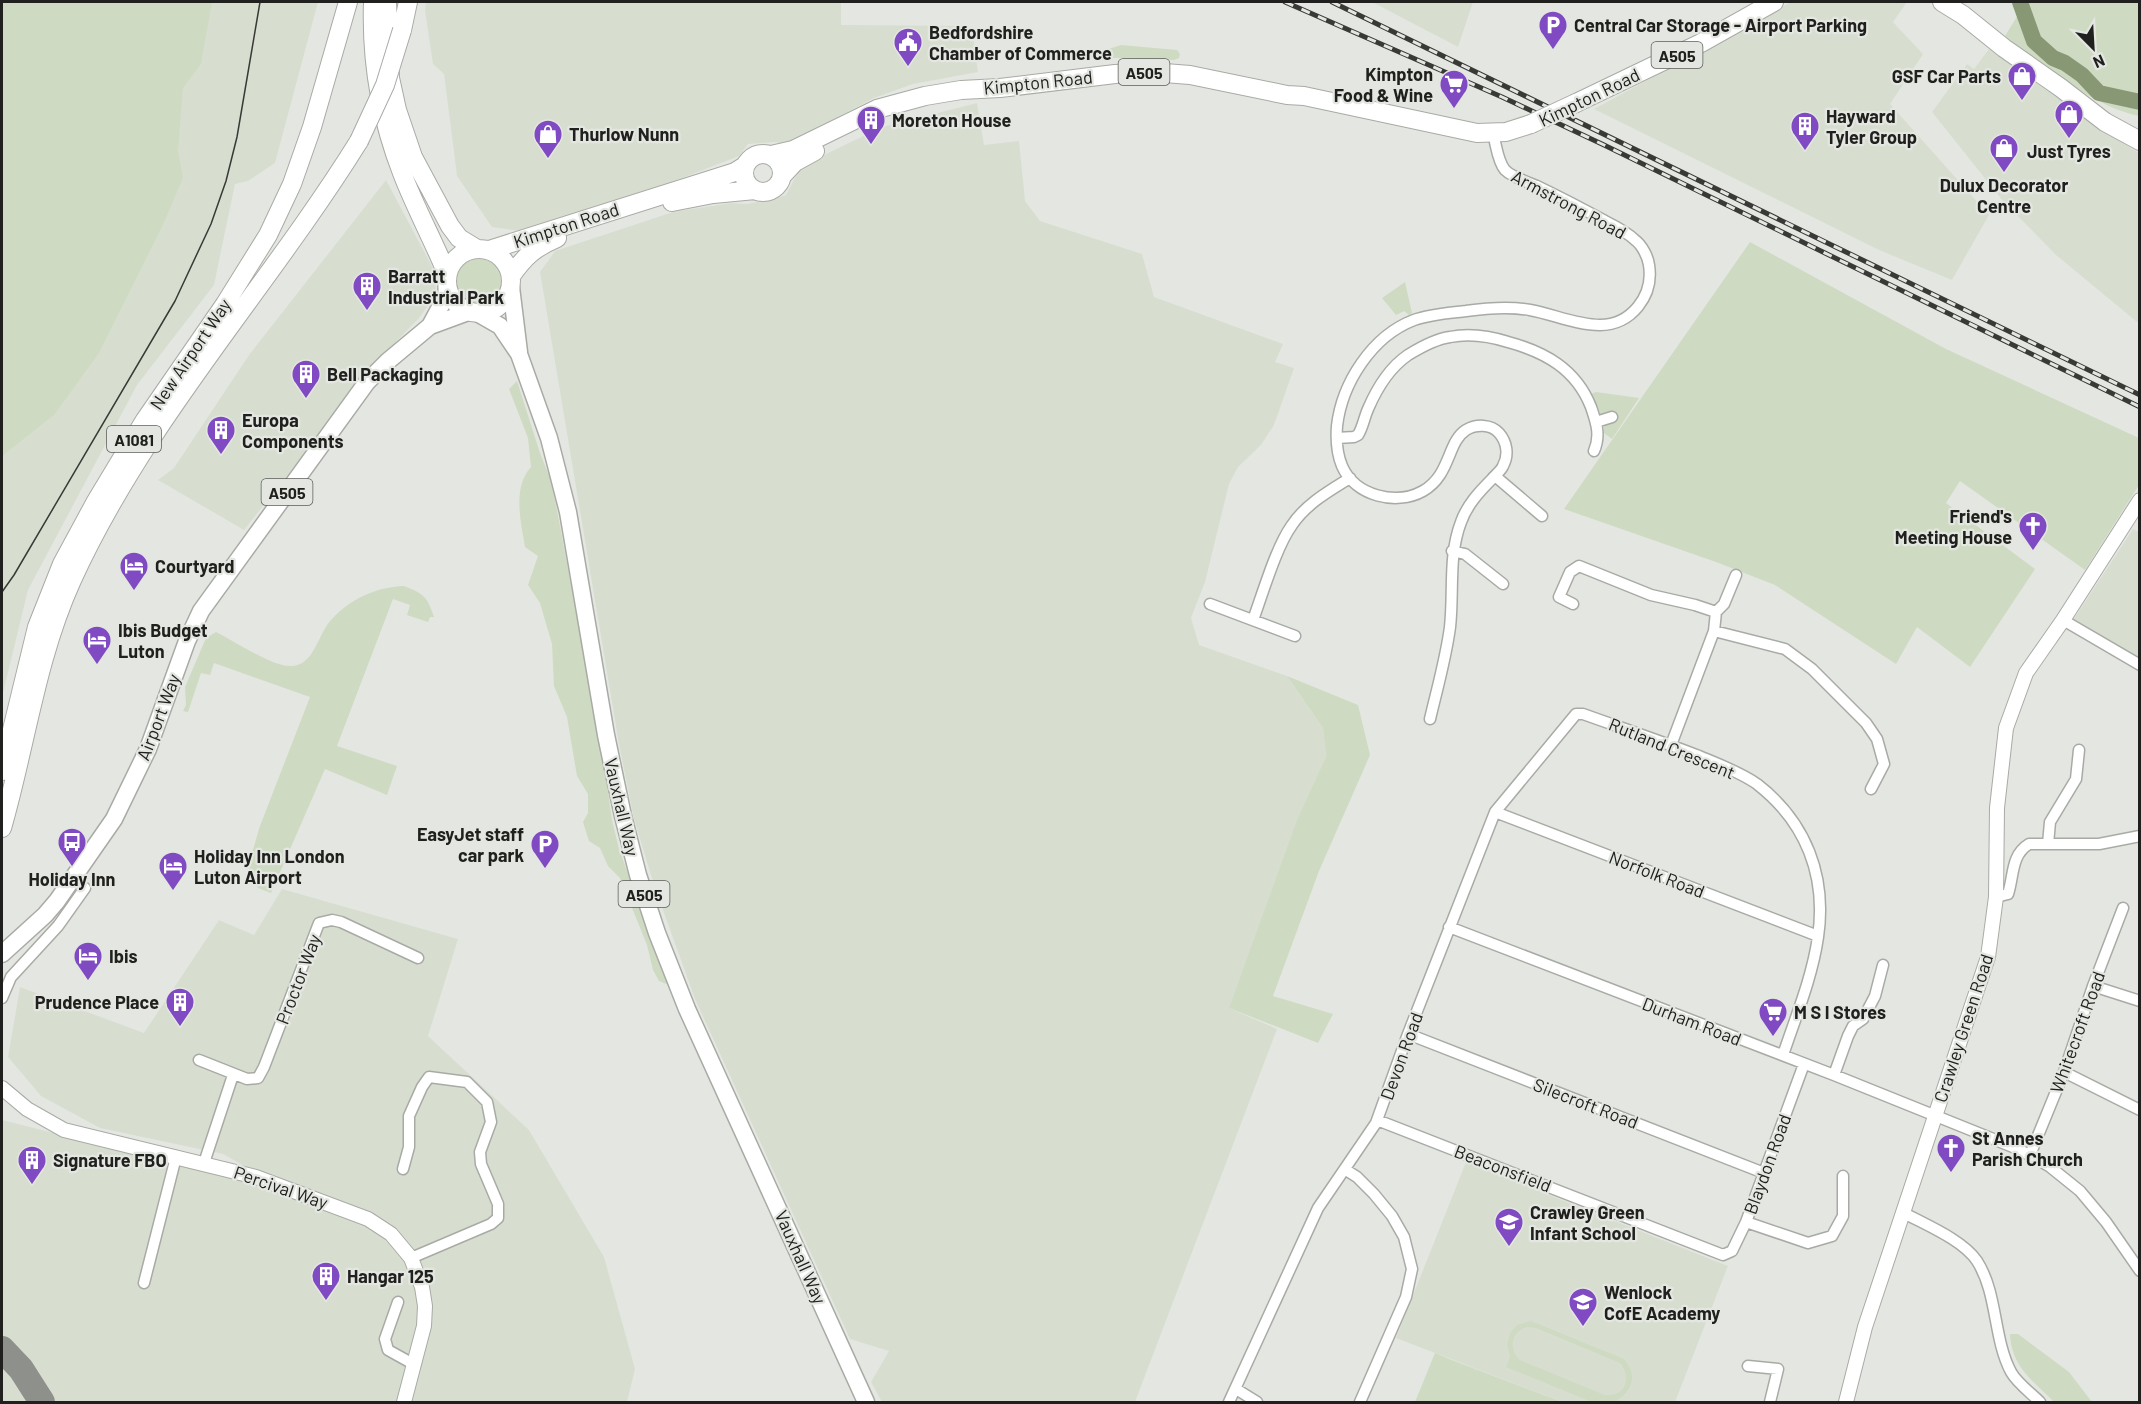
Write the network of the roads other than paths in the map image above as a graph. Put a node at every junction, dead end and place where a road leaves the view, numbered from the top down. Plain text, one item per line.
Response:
1 (348, 2) edge
2 (373, 2) edge
3 (387, 2) edge
4 (408, 2) edge
5 (1774, 2) edge
6 (1942, 2) edge
7 (1287, 95) junction
8 (897, 104) junction
9 (1531, 124) junction
10 (2139, 141) edge
11 (1495, 142) junction
12 (771, 155) junction
13 (746, 165) junction
14 (782, 176) junction
15 (755, 190) junction
16 (483, 250) junction
17 (447, 280) junction
18 (511, 282) junction
19 (473, 313) junction
20 (430, 326) junction
21 (519, 354) junction
22 (1612, 417) dead end
23 (1596, 422) junction
24 (1337, 438) junction
25 (1594, 451) dead end
26 (1494, 476) junction
27 (1350, 478) junction
28 (2139, 500) edge
29 (1542, 516) dead end
30 (2138, 516) edge
31 (2121, 529) junction
32 (1452, 551) junction
33 (1736, 575) dead end
34 (1503, 584) dead end
35 (1210, 604) dead end
36 (1574, 604) dead end
37 (1716, 612) junction
38 (1253, 620) junction
39 (2063, 620) junction
40 (1714, 631) junction
41 (1295, 636) dead end
42 (2139, 666) edge
43 (1576, 714) joint
44 (1430, 719) dead end
45 (1671, 745) junction
46 (2079, 750) dead end
47 (2, 771) edge
48 (1871, 789) dead end
49 (1495, 812) junction
50 (2, 828) edge
51 (2139, 836) edge
52 (2048, 844) junction
53 (79, 884) junction
54 (1996, 897) junction
55 (2124, 908) dead end
56 (1449, 927) junction
57 (1818, 936) junction
58 (9, 940) edge
59 (2, 954) edge
60 (418, 958) dead end
61 (1883, 965) dead end
62 (2093, 987) junction
63 (2, 998) edge
64 (2139, 1001) edge
65 (1408, 1034) junction
66 (1783, 1055) junction
67 (200, 1060) dead end
68 (1804, 1064) junction
69 (2064, 1072) junction
70 (233, 1075) junction
71 (1834, 1075) junction
72 (2, 1088) edge
73 (2139, 1110) edge
74 (1935, 1115) junction
75 (1377, 1120) junction
76 (2030, 1155) junction
77 (176, 1157) junction
78 (204, 1163) junction
79 (403, 1169) dead end
80 (1346, 1170) junction
81 (1764, 1173) junction
82 (1844, 1176) dead end
83 (1904, 1213) junction
84 (1746, 1222) junction
85 (411, 1258) junction
86 (2139, 1271) edge
87 (144, 1283) dead end
88 (398, 1302) dead end
89 (414, 1365) junction
90 (1748, 1366) dead end
91 (1236, 1389) junction
92 (404, 1402) edge
93 (866, 1402) edge
94 (1229, 1402) edge
95 (1257, 1402) edge
96 (1360, 1402) edge
97 (1770, 1402) edge
98 (1846, 1402) edge
99 (2040, 1402) edge

1 - 47 highway, New Airport Way / A1081
2 - 17 highway
3 - 16 highway
4 - 50 highway, New Airport Way / A1081, bridge
5 - 9 highway, Kimpton Road / A505, bridge
6 - 10 highway
7 - 8 highway, Kimpton Road / A505
7 - 9 highway, Kimpton Road / A505
7 - 11 highway, Kimpton Road / A505
8 - 12 highway, Kimpton Road / A505
8 - 14 highway, Kimpton Road / A505
9 - 11 highway, Kimpton Road / A505
11 - 24 street, Armstrong Road
12 - 13 highway
12 - 14 highway
13 - 15 highway
13 - 16 highway, Kimpton Road
14 - 15 highway
15 - 18 highway, Kimpton Road
16 - 17 highway
16 - 18 highway
17 - 19 highway
17 - 20 main road, Airport Way / A505
18 - 19 highway
18 - 21 main road, Vauxhall Way / A505
19 - 20 main road, Airport Way / A505
19 - 21 main road, Vauxhall Way / A505
20 - 53 main road, Airport Way / A505
21 - 93 main road, Vauxhall Way / A505
22 - 23 street
23 - 24 street
23 - 25 street
24 - 27 street, Armstrong Road
26 - 27 street
26 - 29 street
26 - 32 street
27 - 38 street
28 - 31 street, Crawley Green Road
30 - 31 street, Crawley Green Road
31 - 39 street, Crawley Green Road
32 - 34 street
32 - 44 street
33 - 37 street
35 - 38 street
36 - 37 street
37 - 40 street
38 - 41 street
39 - 42 street
39 - 54 street, Crawley Green Road
40 - 45 street
40 - 48 street
43 - 45 street, Rutland Crescent
43 - 49 street, Devon Road
45 - 57 street, Rutland Crescent
46 - 52 street
49 - 56 street, Devon Road
49 - 57 street, Norfolk Road
51 - 52 street
52 - 54 street
53 - 58 main road, Airport Way / A505
53 - 63 street
54 - 74 street, Crawley Green Road
55 - 62 street, Whitecroft Road
56 - 65 street, Devon Road
56 - 66 street, Durham Road
57 - 66 street, Rutland Crescent
58 - 59 main road, Airport Way / A505
60 - 70 street, Proctor Way
61 - 71 street
62 - 64 street
62 - 69 street, Whitecroft Road
65 - 75 street, Devon Road
65 - 81 street, Silecroft Road
66 - 68 street, Durham Road
67 - 70 street, Proctor Way
68 - 71 street, Durham Road
68 - 81 street, Blaydon Road
69 - 73 street
69 - 76 street, Whitecroft Road
70 - 78 street
71 - 74 street, Durham Road
72 - 77 street, Percival Way
74 - 76 street, Durham Road
74 - 83 street, Crawley Green Road
75 - 80 street, Devon Road
75 - 84 street, Beaconsfield
76 - 86 street, Durham Road
77 - 78 street, Percival Way
77 - 87 street
78 - 85 street, Percival Way
79 - 85 street
80 - 91 street, Devon Road
80 - 96 street
81 - 84 street, Blaydon Road
82 - 84 street, Blaydon Road
83 - 98 street, Crawley Green Road
83 - 99 street
85 - 89 street, Percival Way
88 - 89 street
89 - 92 street, Percival Way
90 - 97 street
91 - 94 street, Devon Road
91 - 95 street

